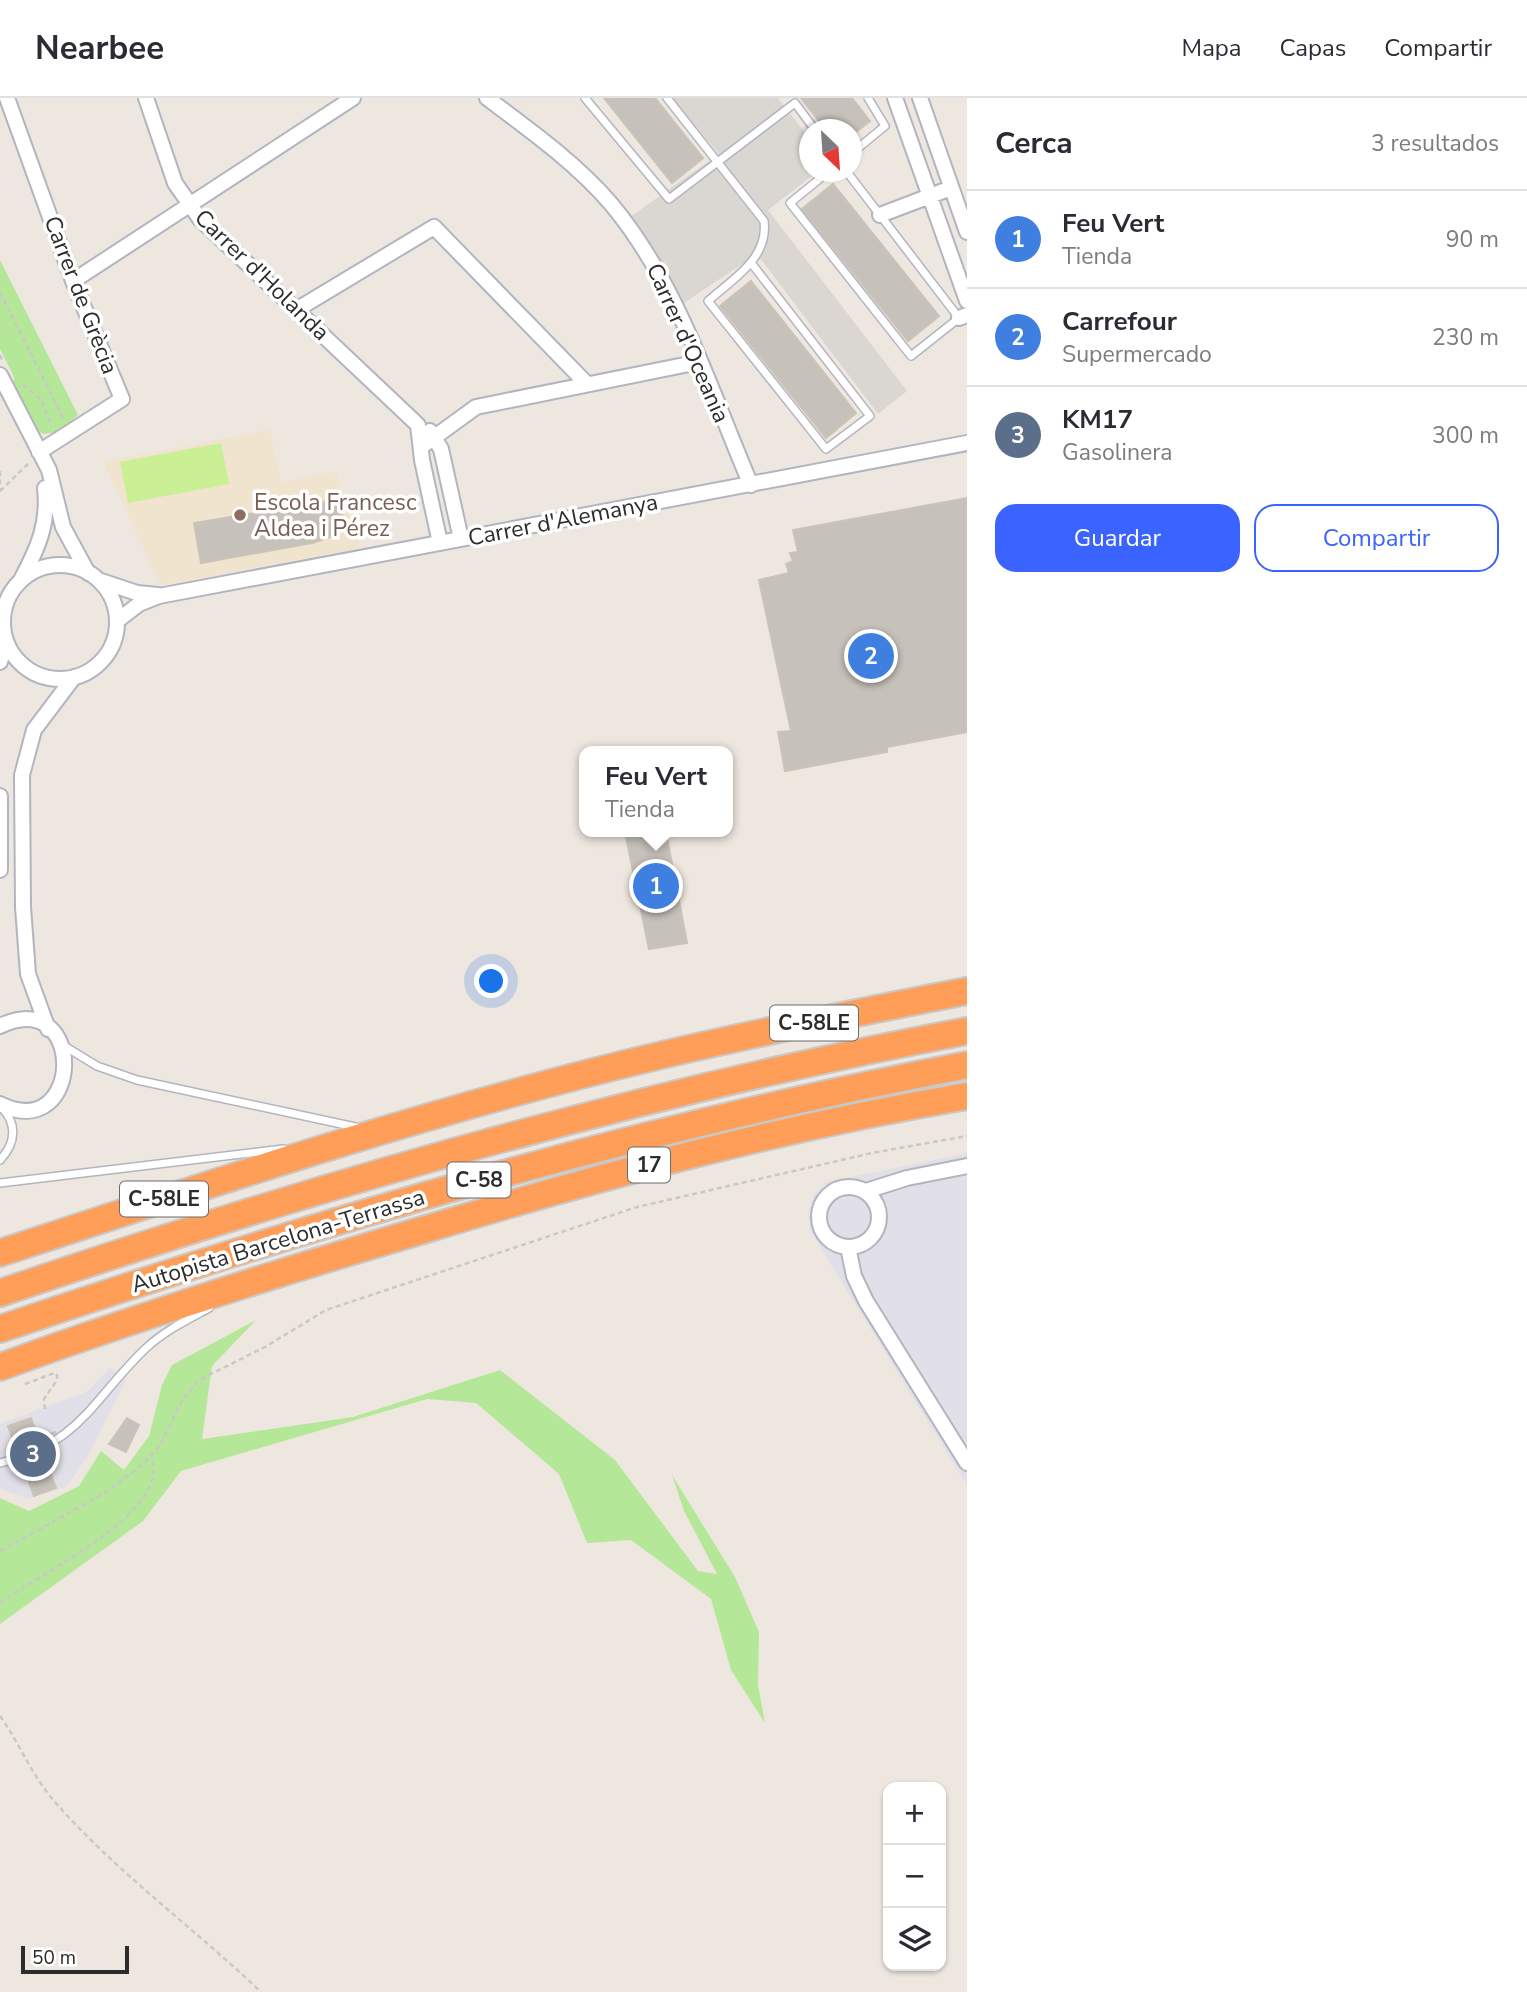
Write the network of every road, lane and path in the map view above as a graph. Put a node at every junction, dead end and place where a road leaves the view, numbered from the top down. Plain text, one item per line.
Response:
1 (7, 98) edge
2 (146, 98) edge
3 (353, 98) edge
4 (487, 98) edge
5 (585, 98) edge
6 (667, 98) edge
7 (868, 98) edge
8 (895, 98) edge
9 (920, 98) edge
10 (793, 101) edge
11 (807, 119) edge
12 (862, 145) edge
13 (718, 161) junction
14 (816, 182) edge
15 (855, 182) edge
16 (951, 188) junction
17 (931, 197) junction
18 (190, 206) junction
19 (880, 215) junction
20 (967, 232) edge
21 (752, 264) junction
22 (73, 281) junction
23 (0, 292) edge
24 (967, 301) edge
25 (296, 310) junction
26 (963, 316) edge
27 (0, 355) edge
28 (699, 362) junction
29 (3, 371) edge
30 (587, 384) junction
31 (22, 385) dead end
32 (418, 425) junction
33 (70, 431) junction
34 (436, 437) junction
35 (967, 443) edge
36 (421, 447) junction
37 (39, 453) junction
38 (0, 471) edge
39 (751, 485) junction
40 (0, 491) edge
41 (461, 539) junction
42 (440, 543) junction
43 (88, 573) junction
44 (101, 581) junction
45 (20, 582) junction
46 (159, 596) junction
47 (117, 621) junction
48 (6, 641) junction
49 (0, 662) edge
50 (74, 677) junction
51 (0, 796) edge
52 (0, 870) edge
53 (967, 991) edge
54 (0, 1026) edge
55 (48, 1029) junction
56 (967, 1031) edge
57 (61, 1044) junction
58 (967, 1065) edge
59 (967, 1096) edge
60 (0, 1105) edge
61 (382, 1131) junction
62 (967, 1136) edge
63 (330, 1147) junction
64 (0, 1160) edge
65 (967, 1166) edge
66 (0, 1183) edge
67 (866, 1191) junction
68 (848, 1247) junction
69 (0, 1254) edge
70 (336, 1256) junction
71 (0, 1293) edge
72 (239, 1296) dead end
73 (217, 1305) dead end
74 (0, 1329) edge
75 (0, 1367) edge
76 (25, 1384) dead end
77 (45, 1409) dead end
78 (152, 1457) junction
79 (0, 1463) edge
80 (967, 1463) edge
81 (0, 1551) edge
82 (0, 1603) edge
83 (0, 1716) edge
84 (261, 1992) edge

1 - 22 street, Carrer de Grècia
2 - 18 street, Carrer d'Holanda
3 - 18 street
4 - 28 street, Carrer d'Oceania
5 - 13 lane
6 - 13 lane
7 - 12 lane
8 - 17 street
9 - 16 street
10 - 11 lane
10 - 13 lane
13 - 21 lane
14 - 26 lane
15 - 19 lane
16 - 17 street
16 - 20 street
17 - 19 street
17 - 24 street
18 - 22 street
18 - 25 street, Carrer d'Holanda
19 - 26 lane
21 - 21 lane
22 - 33 street, Carrer de Grècia
23 - 33 path
25 - 30 street
25 - 32 street, Carrer d'Holanda
27 - 29 path
28 - 30 street
28 - 39 street, Carrer d'Oceania
29 - 37 street
30 - 34 street
31 - 33 path
32 - 34 street, Carrer d'Holanda
32 - 36 street
33 - 37 street, Carrer de Grècia
34 - 36 street
34 - 41 street
35 - 39 street, Carrer d'Alemanya
36 - 42 street
37 - 40 path
37 - 43 street
37 - 45 street
38 - 40 path
39 - 41 street, Carrer d'Alemanya
41 - 42 street, Carrer d'Alemanya
42 - 46 street, Carrer d'Alemanya
43 - 44 street
43 - 45 street
44 - 46 street, Carrer d'Alemanya
44 - 47 street
45 - 48 street
46 - 47 street, Carrer d'Alemanya
47 - 50 street
48 - 49 street
48 - 50 street
50 - 55 street
51 - 52 street
53 - 61 highway, C-58LE
54 - 55 street
55 - 57 street
56 - 71 highway, Autopista Barcelona-Terrassa / C-58
57 - 60 street
57 - 61 lane
58 - 74 highway, Autopista Barcelona-Terrassa / C-58
59 - 70 highway, 17
60 - 64 lane
61 - 63 highway, C-58LE
62 - 78 path
63 - 66 lane
63 - 69 highway, C-58LE
65 - 67 street
67 - 68 street
67 - 68 street
68 - 80 street
70 - 72 lane
70 - 75 highway, 17
73 - 79 lane
76 - 77 path
78 - 81 path
78 - 82 path
83 - 84 path

